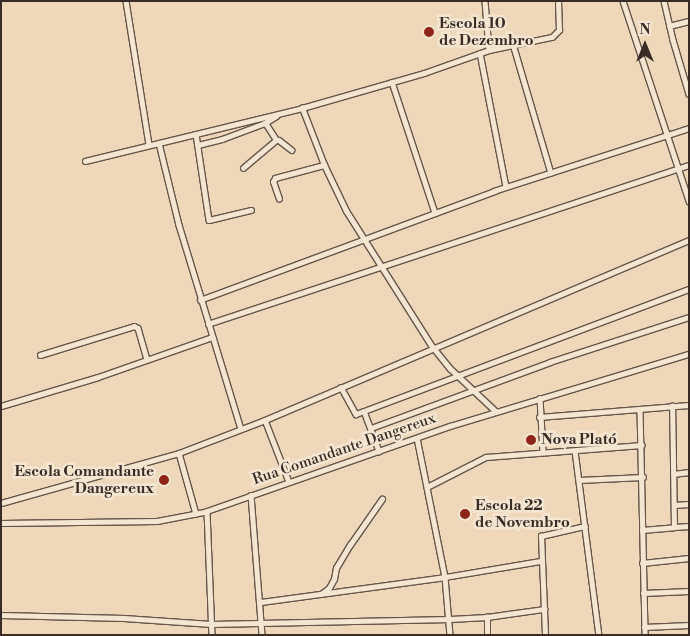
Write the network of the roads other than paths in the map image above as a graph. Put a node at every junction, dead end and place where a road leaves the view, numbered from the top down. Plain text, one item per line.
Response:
1 (126, 1) edge
2 (485, 1) edge
3 (558, 1) edge
4 (623, 1) edge
5 (664, 1) edge
6 (689, 20) edge
7 (670, 26) junction
8 (513, 44) junction
9 (489, 50) junction
10 (480, 53) junction
11 (392, 82) junction
12 (689, 94) edge
13 (302, 108) junction
14 (280, 113) junction
15 (265, 124) junction
16 (689, 128) edge
17 (196, 134) junction
18 (668, 134) junction
19 (276, 140) junction
20 (160, 143) junction
21 (149, 145) junction
22 (198, 145) junction
23 (292, 150) dead end
24 (85, 161) dead end
25 (324, 165) junction
26 (689, 165) edge
27 (243, 168) dead end
28 (679, 168) junction
29 (550, 173) junction
30 (506, 187) junction
31 (279, 199) dead end
32 (689, 201) edge
33 (251, 210) dead end
34 (435, 213) junction
35 (364, 239) junction
36 (689, 240) edge
37 (382, 265) junction
38 (689, 289) edge
39 (200, 300) junction
40 (689, 317) edge
41 (208, 324) junction
42 (212, 337) junction
43 (432, 348) junction
44 (689, 354) edge
45 (40, 355) dead end
46 (147, 359) junction
47 (459, 376) junction
48 (341, 387) junction
49 (474, 390) junction
50 (540, 398) junction
51 (689, 405) edge
52 (1, 406) edge
53 (672, 406) junction
54 (640, 410) junction
55 (364, 411) junction
56 (496, 412) junction
57 (539, 417) junction
58 (265, 420) junction
59 (371, 428) junction
60 (241, 429) junction
61 (417, 438) junction
62 (642, 445) junction
63 (379, 451) junction
64 (575, 451) junction
65 (543, 452) junction
66 (179, 453) junction
67 (689, 472) edge
68 (673, 474) junction
69 (643, 477) junction
70 (579, 480) junction
71 (289, 482) junction
72 (427, 487) junction
73 (251, 495) junction
74 (382, 500) dead end
75 (1, 503) edge
76 (689, 504) edge
77 (674, 505) junction
78 (207, 511) junction
79 (196, 514) junction
80 (1, 523) edge
81 (585, 526) junction
82 (689, 526) edge
83 (674, 527) junction
84 (642, 530) junction
85 (689, 558) edge
86 (542, 561) junction
87 (642, 563) junction
88 (445, 577) junction
89 (689, 591) edge
90 (643, 593) junction
91 (320, 595) junction
92 (261, 602) junction
93 (544, 609) junction
94 (1, 615) edge
95 (487, 616) junction
96 (450, 619) junction
97 (262, 623) junction
98 (211, 624) junction
99 (689, 625) edge
100 (644, 627) junction
101 (212, 635) edge
102 (262, 635) edge
103 (450, 635) edge
104 (487, 635) edge
105 (545, 635) edge
106 (599, 635) edge
107 (645, 635) edge

1 - 21 street
2 - 9 street
3 - 8 street
4 - 18 street
5 - 7 street
6 - 7 street
7 - 12 street
8 - 9 street
8 - 29 street
9 - 10 street
10 - 11 street
10 - 30 street
11 - 13 street
11 - 34 street
13 - 14 street
13 - 25 street
14 - 15 street
14 - 17 street
15 - 19 street
15 - 22 street
16 - 18 street
17 - 20 street
17 - 22 street
18 - 28 street
18 - 29 street
19 - 23 street
19 - 27 street
20 - 21 street
20 - 39 street
21 - 24 street
22 - 33 street
25 - 31 street
25 - 35 street
26 - 28 street
28 - 32 street
28 - 37 street
29 - 30 street
30 - 34 street
34 - 35 street
35 - 37 street
35 - 39 street
36 - 43 street
37 - 41 street
37 - 43 street
38 - 47 street
39 - 41 street
40 - 49 street
41 - 42 street
42 - 46 street
42 - 60 street
43 - 47 street
43 - 48 street
44 - 50 street, Rua Comandante Dangereux
45 - 46 street
46 - 52 street
47 - 49 street
47 - 55 street
48 - 55 street
48 - 58 street
49 - 56 street
49 - 59 street
50 - 56 street, Rua Comandante Dangereux
50 - 57 street
51 - 53 street
53 - 54 street
53 - 68 street
54 - 57 street
54 - 62 street
55 - 59 street
56 - 61 street, Rua Comandante Dangereux
57 - 65 street
58 - 60 street
58 - 71 street
59 - 63 street
60 - 66 street
61 - 63 street, Rua Comandante Dangereux
61 - 72 street
62 - 64 street
62 - 69 street
63 - 71 street, Rua Comandante Dangereux
64 - 65 street
64 - 70 street
65 - 72 street
66 - 75 street
66 - 79 street
67 - 68 street
68 - 77 street
69 - 70 street
69 - 84 street
70 - 81 street
71 - 73 street, Rua Comandante Dangereux
72 - 88 street
73 - 78 street, Rua Comandante Dangereux
73 - 92 street
74 - 91 street
76 - 77 street
77 - 83 street
78 - 79 street, Rua Comandante Dangereux
78 - 98 street
79 - 80 street, Rua Comandante Dangereux
81 - 86 street
81 - 106 street
82 - 83 street
83 - 84 street
84 - 87 street
85 - 87 street
86 - 88 street
86 - 93 street
87 - 90 street
88 - 91 street
88 - 96 street
89 - 90 street
90 - 100 street
91 - 92 street
92 - 97 street
93 - 95 street
93 - 105 street
94 - 98 street
95 - 96 street
95 - 104 street
96 - 97 street
96 - 103 street
97 - 98 street
97 - 102 street
98 - 101 street
99 - 100 street
100 - 107 street

